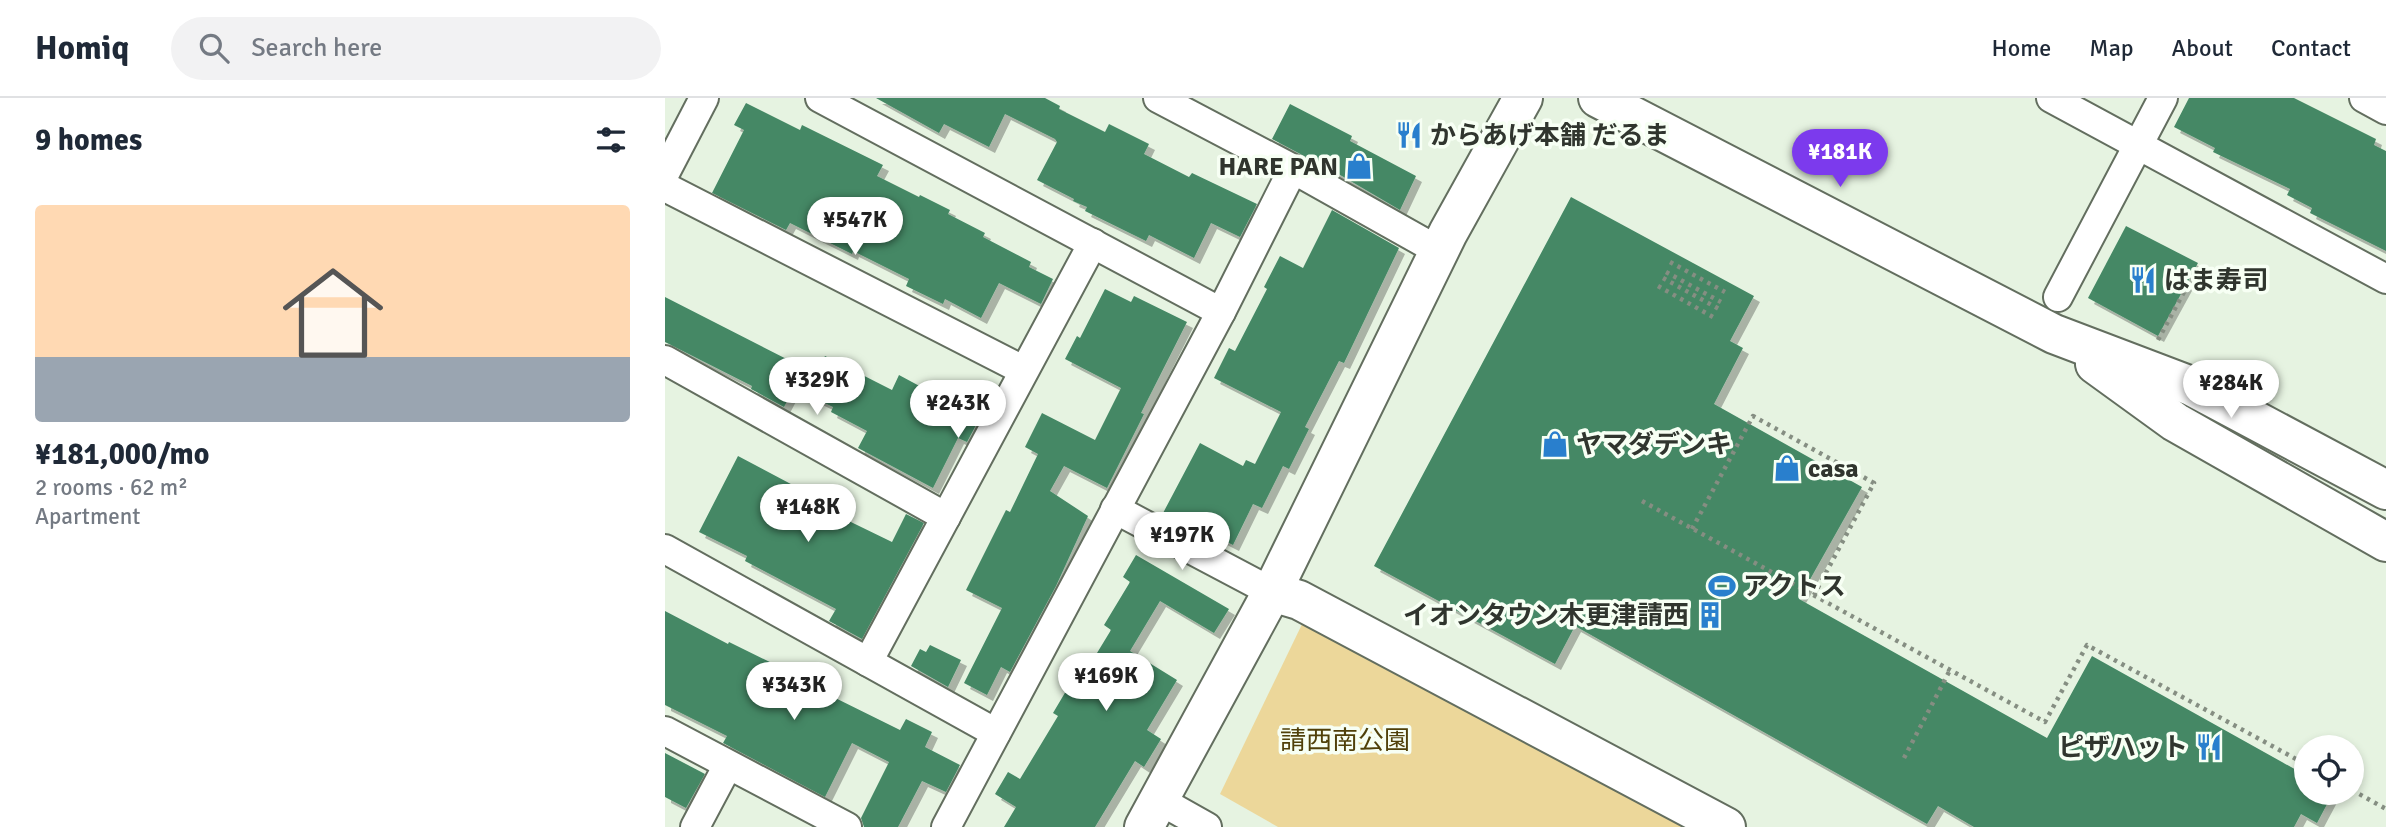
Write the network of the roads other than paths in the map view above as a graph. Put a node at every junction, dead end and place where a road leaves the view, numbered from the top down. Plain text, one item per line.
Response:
1 (704, 98) edge
2 (820, 98) edge
3 (1158, 98) edge
4 (1523, 98) edge
5 (1598, 98) edge
6 (2051, 98) edge
7 (2163, 98) edge
8 (2364, 98) edge
9 (2386, 110) edge
10 (2139, 144) junction
11 (1293, 169) junction
12 (665, 173) edge
13 (665, 187) edge
14 (1093, 243) junction
15 (1439, 251) junction
16 (2386, 279) edge
17 (1221, 312) junction
18 (2056, 315) junction
19 (665, 360) edge
20 (1023, 370) junction
21 (2386, 490) edge
22 (1115, 509) junction
23 (946, 517) junction
24 (2386, 542) edge
25 (665, 549) edge
26 (1272, 592) junction
27 (868, 662) junction
28 (665, 732) edge
29 (996, 733) junction
30 (728, 765) junction
31 (1152, 813) edge
32 (695, 827) edge
33 (847, 827) edge
34 (946, 827) edge
35 (1207, 827) edge
36 (1726, 827) edge

1 - 12 street
2 - 14 street
3 - 11 street
4 - 15 street
5 - 18 street
6 - 10 street
7 - 10 street
8 - 9 street
10 - 16 street
10 - 18 street
11 - 15 street
11 - 17 street
13 - 20 street
14 - 17 street
14 - 20 street
15 - 26 street
17 - 22 street
18 - 21 street
18 - 24 street
19 - 23 street
20 - 23 street
22 - 26 street
22 - 29 street
23 - 27 street
25 - 27 street
26 - 31 street
26 - 36 street
27 - 29 street
28 - 30 street
29 - 34 street
30 - 32 street
30 - 33 street
31 - 35 street

